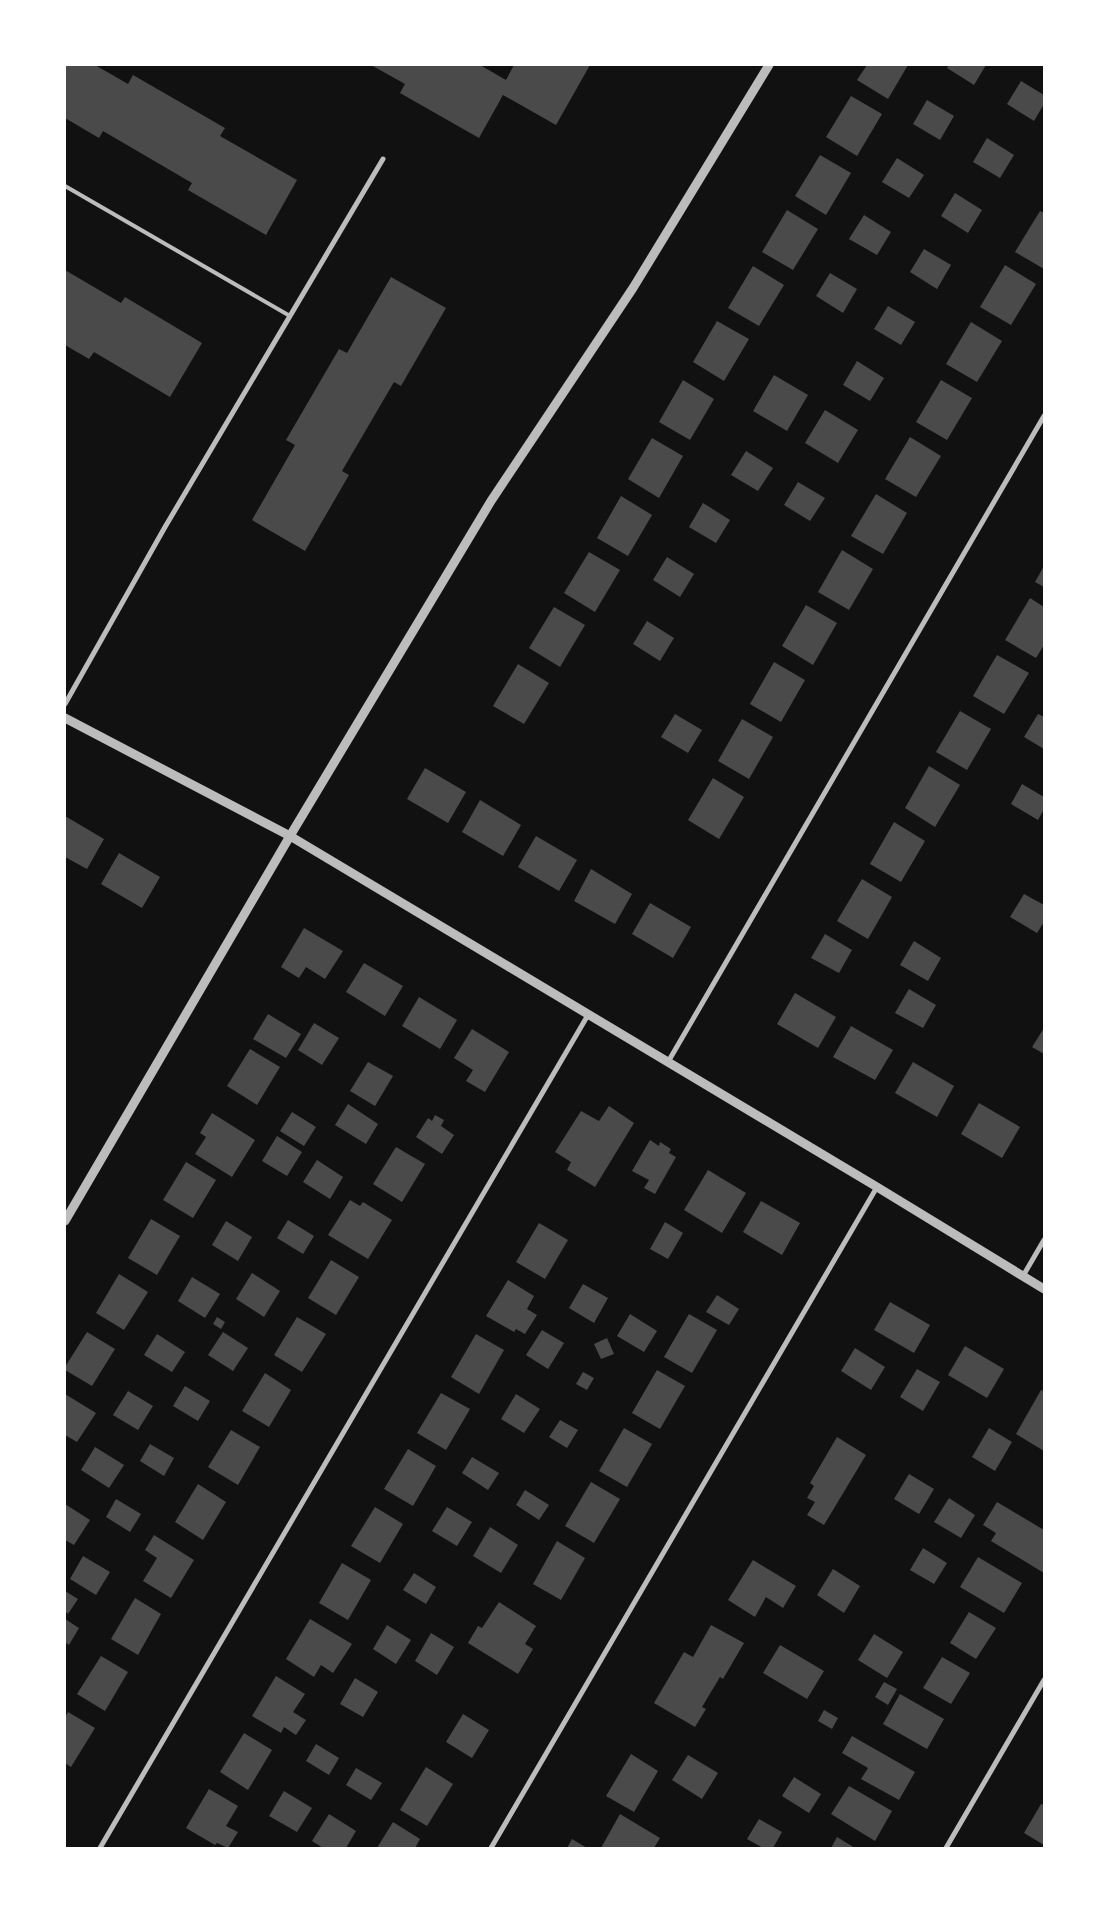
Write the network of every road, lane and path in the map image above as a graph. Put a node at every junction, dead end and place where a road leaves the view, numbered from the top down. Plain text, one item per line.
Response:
1 (769, 65) edge
2 (383, 159) dead end
3 (65, 186) edge
4 (290, 316) junction
5 (1044, 416) edge
6 (65, 704) edge
7 (65, 718) edge
8 (290, 836) junction
9 (588, 1015) junction
10 (668, 1062) junction
11 (877, 1187) junction
12 (65, 1221) edge
13 (1044, 1240) edge
14 (1023, 1276) junction
15 (1044, 1289) edge
16 (1044, 1680) edge
17 (100, 1848) edge
18 (491, 1848) edge
19 (946, 1848) edge

1 - 8 street
2 - 4 street
3 - 4 lane
4 - 6 street
5 - 10 street
7 - 8 street
8 - 9 street
8 - 12 street
9 - 10 street
9 - 17 street
10 - 11 street
11 - 14 street
11 - 18 street
13 - 14 street
14 - 15 street
16 - 19 street

